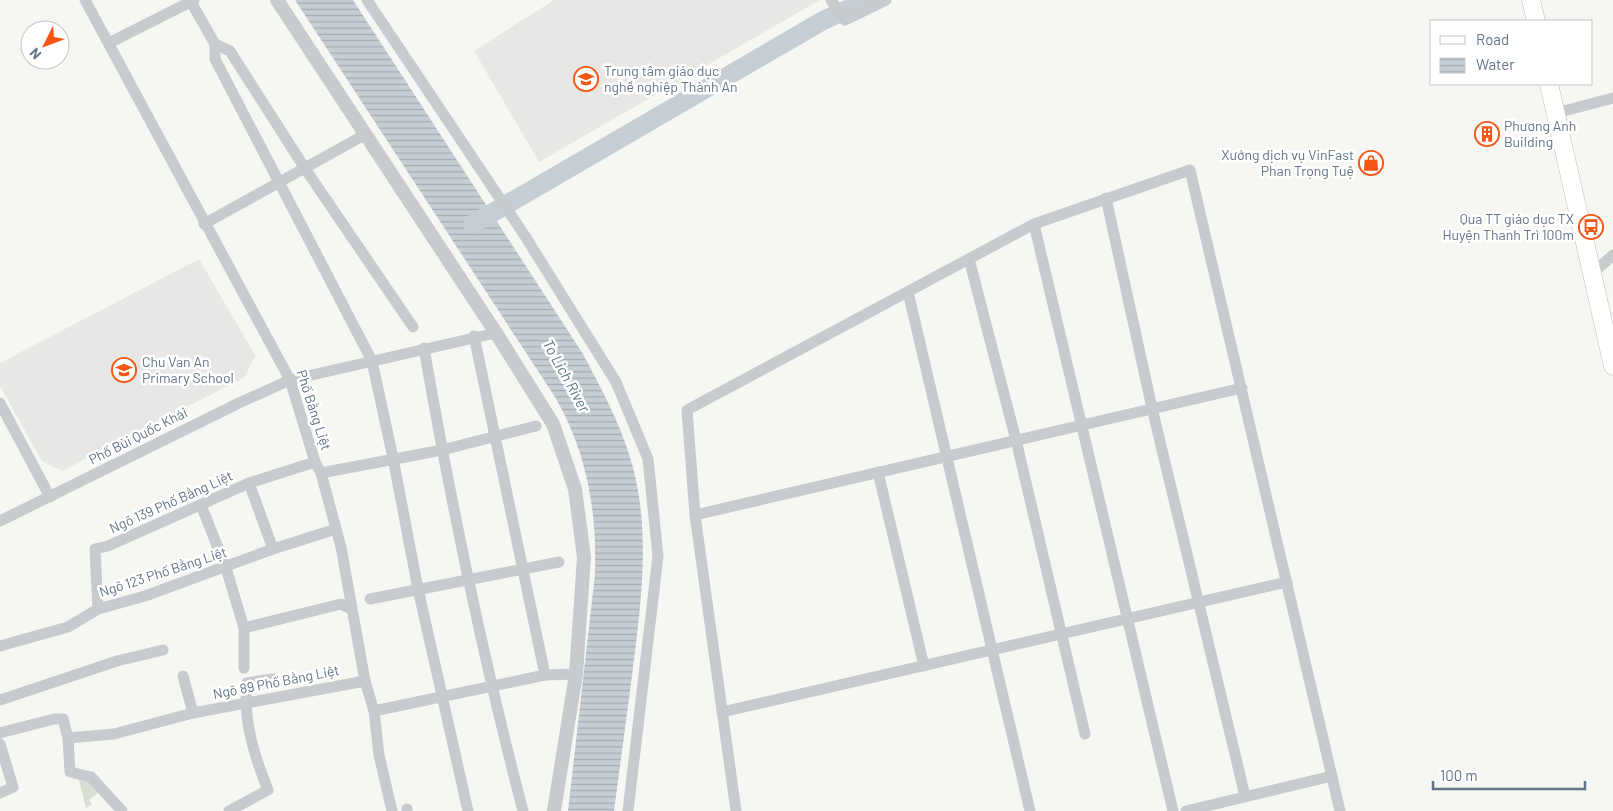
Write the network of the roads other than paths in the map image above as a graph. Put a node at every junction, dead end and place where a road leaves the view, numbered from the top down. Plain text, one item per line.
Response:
1 (85, 0) edge
2 (277, 0) edge
3 (367, 0) edge
4 (886, 0) edge
5 (1531, 0) edge
6 (192, 1) edge
7 (836, 8) edge
8 (1536, 20) edge
9 (109, 43) junction
10 (215, 44) junction
11 (1549, 85) edge
12 (1613, 98) edge
13 (1556, 112) junction
14 (366, 134) junction
15 (304, 167) junction
16 (280, 181) junction
17 (1106, 198) junction
18 (204, 224) junction
19 (1034, 224) junction
20 (1613, 255) edge
21 (970, 259) junction
22 (1592, 274) junction
23 (908, 292) junction
24 (413, 327) dead end
25 (496, 333) junction
26 (474, 336) junction
27 (424, 348) junction
28 (372, 360) junction
29 (1613, 366) edge
30 (290, 380) junction
31 (1242, 388) junction
32 (0, 403) edge
33 (1152, 408) junction
34 (4, 419) edge
35 (1083, 424) junction
36 (536, 426) dead end
37 (496, 438) junction
38 (1016, 440) junction
39 (442, 450) junction
40 (948, 456) junction
41 (393, 458) junction
42 (315, 462) junction
43 (878, 472) junction
44 (321, 473) junction
45 (249, 483) junction
46 (50, 497) junction
47 (201, 505) junction
48 (695, 515) junction
49 (0, 520) edge
50 (336, 529) junction
51 (273, 549) junction
52 (558, 562) dead end
53 (226, 568) junction
54 (520, 568) junction
55 (468, 578) junction
56 (1287, 582) junction
57 (418, 589) junction
58 (370, 598) dead end
59 (1198, 602) junction
60 (98, 609) junction
61 (351, 609) junction
62 (1128, 618) junction
63 (244, 628) junction
64 (1061, 634) junction
65 (0, 646) edge
66 (163, 650) dead end
67 (993, 650) junction
68 (924, 666) junction
69 (244, 668) dead end
70 (576, 674) junction
71 (545, 675) junction
72 (183, 676) dead end
73 (272, 679) dead end
74 (365, 681) junction
75 (491, 686) junction
76 (442, 697) junction
77 (0, 700) edge
78 (245, 704) junction
79 (374, 711) junction
80 (192, 712) junction
81 (722, 712) junction
82 (0, 733) edge
83 (1085, 734) dead end
84 (68, 738) junction
85 (0, 744) edge
86 (1332, 776) junction
87 (0, 793) edge
88 (1245, 796) junction
89 (122, 811) edge
90 (229, 811) edge
91 (392, 811) edge
92 (468, 811) edge
93 (523, 811) edge
94 (554, 811) edge
95 (628, 811) edge
96 (736, 811) edge
97 (1030, 811) edge
98 (1172, 811) edge
99 (1186, 811) edge
100 (1340, 811) edge

1 - 9 street, Phố Bằng Liệt
2 - 14 street
3 - 95 street
4 - 7 street
5 - 8 main road
6 - 9 street
6 - 10 street
9 - 18 street, Phố Bằng Liệt
10 - 15 street
10 - 16 street
11 - 13 main road
12 - 13 street
13 - 22 main road
14 - 15 street
14 - 25 street
15 - 16 street
15 - 24 street
16 - 18 street
16 - 28 street
17 - 19 street
17 - 31 street
17 - 33 street
18 - 30 street, Phố Bằng Liệt
19 - 21 street
19 - 35 street
20 - 22 street
21 - 23 street
21 - 38 street
22 - 29 main road
23 - 40 street
23 - 48 street
25 - 26 street, Phố Bùi Quốc Khái
25 - 70 street
26 - 27 street, Phố Bùi Quốc Khái
26 - 37 street
27 - 28 street, Phố Bùi Quốc Khái
27 - 39 street
28 - 30 street, Phố Bùi Quốc Khái
28 - 41 street
30 - 42 street, Phố Bằng Liệt
30 - 46 street, Phố Bùi Quốc Khái
31 - 33 street
31 - 56 street
32 - 34 street
33 - 35 street
33 - 59 street
34 - 46 street
35 - 38 street
35 - 62 street
36 - 37 street
37 - 39 street
37 - 54 street
38 - 40 street
38 - 64 street
39 - 41 street
39 - 55 street
40 - 43 street
40 - 67 street
41 - 44 street
41 - 57 street
42 - 44 street, Phố Bằng Liệt
42 - 45 street, Ngõ 139 Phố Bằng Liệt
43 - 48 street
43 - 68 street
44 - 50 street, Phố Bằng Liệt
45 - 47 street, Ngõ 139 Phố Bằng Liệt
45 - 51 street
46 - 49 street, Phố Bùi Quốc Khái
47 - 53 street
47 - 60 street, Ngõ 139 Phố Bằng Liệt
48 - 81 street
50 - 51 street, Ngõ 123 Phố Bằng Liệt
50 - 61 street, Phố Bằng Liệt
51 - 53 street, Ngõ 123 Phố Bằng Liệt
52 - 54 street
53 - 60 street, Ngõ 123 Phố Bằng Liệt
53 - 63 street
54 - 55 street
54 - 71 street
55 - 57 street
55 - 75 street
56 - 59 street
56 - 86 street
57 - 58 street
57 - 76 street
59 - 62 street
59 - 88 street
60 - 65 street, Ngõ 123 Phố Bằng Liệt
61 - 63 street
61 - 74 street, Phố Bằng Liệt
62 - 64 street
62 - 98 street
63 - 69 street
64 - 67 street
64 - 83 street
66 - 77 street
67 - 68 street
67 - 97 street
68 - 81 street
70 - 71 street
70 - 94 street
71 - 75 street
72 - 80 street
73 - 78 street
74 - 78 street, Ngõ 89 Phố Bằng Liệt
74 - 79 street, Phố Bằng Liệt
75 - 76 street
75 - 93 street
76 - 79 street
76 - 92 street
78 - 80 street, Ngõ 89 Phố Bằng Liệt
78 - 90 street
79 - 91 street, Phố Bằng Liệt
80 - 84 street, Ngõ 89 Phố Bằng Liệt
81 - 96 street
82 - 84 street
84 - 89 street
85 - 87 street
86 - 88 street
86 - 100 street
88 - 99 street

